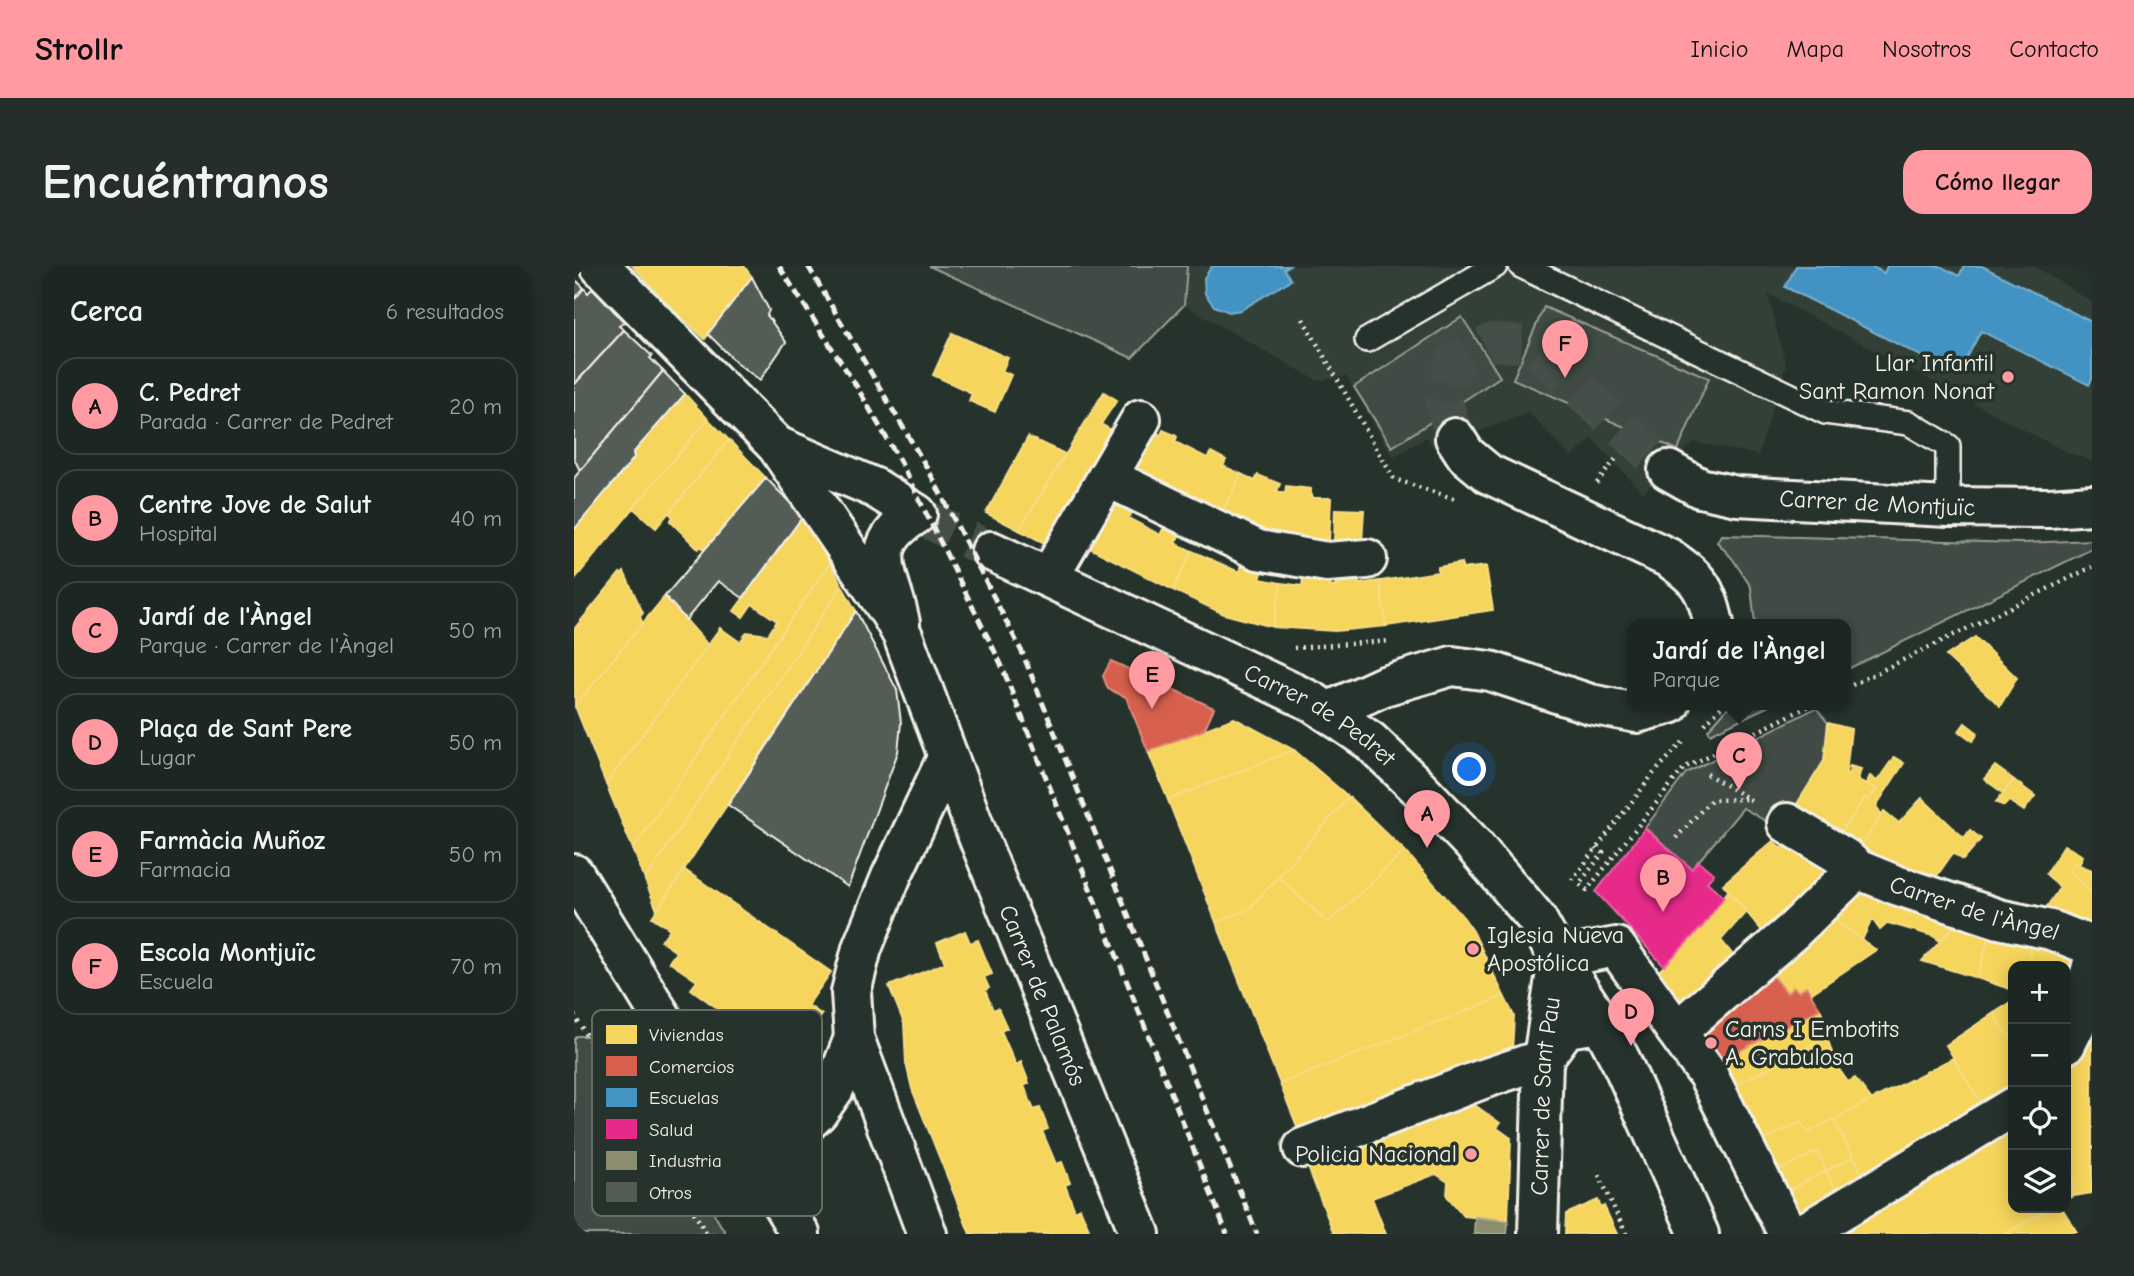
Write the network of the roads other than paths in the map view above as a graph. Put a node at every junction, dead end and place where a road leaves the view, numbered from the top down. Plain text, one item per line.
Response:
1 (600, 266) edge
2 (1495, 266) edge
3 (1521, 266) edge
4 (1367, 340) dead end
5 (1141, 419) dead end
6 (1455, 438) tunnel mouth
7 (777, 446) junction
8 (1668, 470) tunnel mouth
9 (1107, 477) junction
10 (2092, 505) edge
11 (1948, 507) junction
12 (991, 551) tunnel mouth
13 (1367, 559) dead end
14 (1049, 577) junction
15 (1713, 619) edge
16 (903, 636) junction
17 (1648, 710) edge
18 (1327, 712) junction
19 (948, 757) junction
20 (1787, 823) road end
21 (1857, 869) junction
22 (574, 874) edge
23 (2092, 946) edge
24 (1558, 958) junction
25 (2092, 966) edge
26 (657, 1010) edge
27 (1601, 1023) junction
28 (2079, 1028) edge
29 (1675, 1030) junction
30 (854, 1038) junction
31 (1543, 1059) junction
32 (822, 1106) edge
33 (2008, 1110) edge
34 (822, 1112) edge
35 (884, 1122) junction
36 (1303, 1148) dead end
37 (789, 1216) edge
38 (800, 1234) edge
39 (927, 1234) edge
40 (1140, 1234) edge
41 (1538, 1234) edge
42 (1699, 1234) edge
43 (1788, 1234) edge
44 (1802, 1234) edge

1 - 7 street
2 - 4 lane
3 - 11 lane
5 - 9 street
6 - 15 street
7 - 16 street
7 - 16 street
8 - 11 street, Carrer de Montjuïc
9 - 13 street
9 - 14 street
10 - 11 street, Carrer de Montjuïc
12 - 14 street, Carrer de Pedret
14 - 18 street, Carrer de Pedret
16 - 19 street, Carrer de Palamós
17 - 18 street
18 - 24 street, Carrer de Pedret
19 - 30 street
19 - 40 street, Carrer de Palamós
20 - 21 street, Carrer de l'Àngel
21 - 23 street, Carrer de l'Àngel
21 - 29 street, Carrer de l'Àngel
22 - 26 street
24 - 27 street, Carrer de Pedret
24 - 29 street
24 - 31 street, Carrer de Sant Pau
25 - 28 street
27 - 31 street
27 - 42 street, Carrer de Pedret
29 - 43 street
30 - 32 street
30 - 35 street
31 - 36 street
31 - 41 street, Carrer de Sant Pau
33 - 44 street
34 - 35 street
35 - 39 street
37 - 38 street

